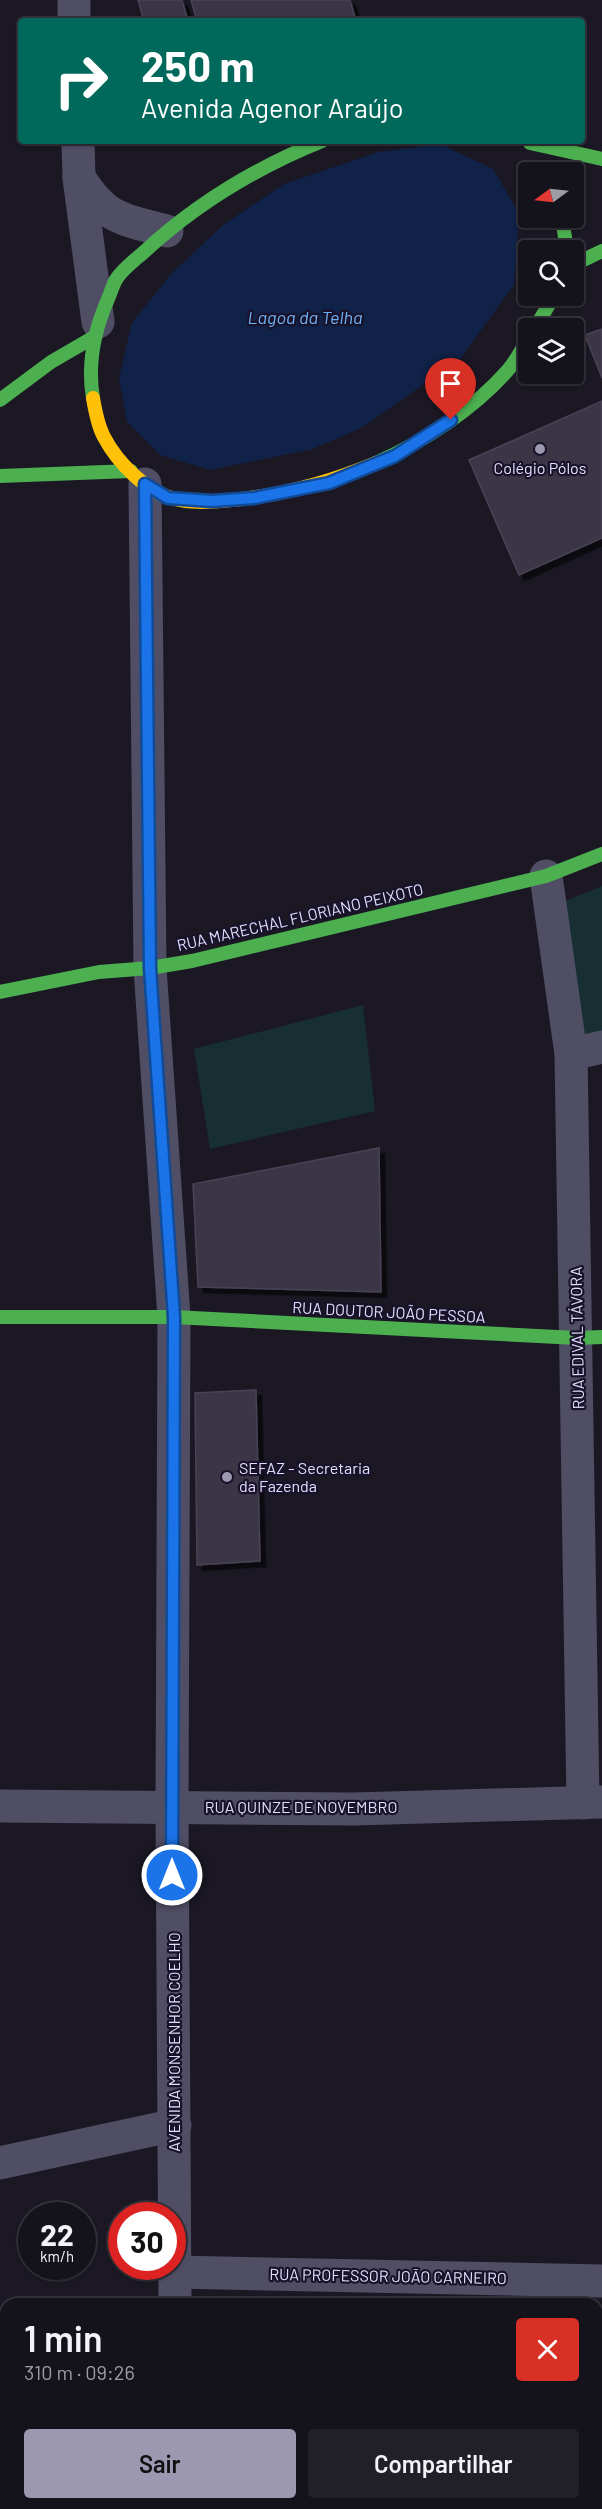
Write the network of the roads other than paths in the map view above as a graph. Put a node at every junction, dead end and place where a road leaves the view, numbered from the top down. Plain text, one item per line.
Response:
1 (74, 0) edge
2 (74, 18) edge
3 (78, 144) edge
4 (314, 144) edge
5 (527, 144) edge
6 (535, 144) edge
7 (602, 159) edge
8 (540, 162) edge
9 (79, 178) junction
10 (167, 231) junction
11 (602, 251) edge
12 (584, 260) edge
13 (96, 329) junction
14 (518, 355) edge
15 (0, 400) edge
16 (0, 476) edge
17 (138, 478) junction
18 (602, 854) edge
19 (546, 876) junction
20 (150, 968) junction
21 (0, 992) edge
22 (587, 1050) edge
23 (0, 1317) edge
24 (174, 1317) junction
25 (589, 1337) edge
26 (592, 1803) edge
27 (0, 1806) edge
28 (172, 1807) junction
29 (175, 2125) junction
30 (0, 2163) edge
31 (175, 2202) edge
32 (186, 2272) edge
33 (175, 2280) edge
34 (602, 2281) edge
35 (175, 2298) edge

1 - 2 street
3 - 9 street
4 - 10 street
5 - 8 street
6 - 7 street
9 - 10 street
9 - 13 street
10 - 13 street
11 - 12 street
13 - 15 street
13 - 17 street
14 - 17 street
16 - 17 street
17 - 20 street, AVENIDA MONSENHOR COELHO
18 - 19 street, RUA MARECHAL FLORIANO PEIXOTO
19 - 20 street, RUA MARECHAL FLORIANO PEIXOTO
19 - 22 street, RUA EDIVAL TÁVORA
20 - 21 street, RUA MARECHAL FLORIANO PEIXOTO
20 - 24 street, AVENIDA MONSENHOR COELHO
22 - 25 street, RUA EDIVAL TÁVORA
23 - 24 street, RUA DOUTOR JOÃO PESSOA
24 - 25 street, RUA DOUTOR JOÃO PESSOA
24 - 28 street, AVENIDA MONSENHOR COELHO
25 - 26 street, RUA EDIVAL TÁVORA
26 - 28 street, RUA QUINZE DE NOVEMBRO
27 - 28 street, RUA QUINZE DE NOVEMBRO
28 - 29 street, AVENIDA MONSENHOR COELHO
29 - 30 street
29 - 31 street, AVENIDA MONSENHOR COELHO
32 - 34 street, RUA PROFESSOR JOĀO CARNEIRO
33 - 35 street, AVENIDA MONSENHOR COELHO

